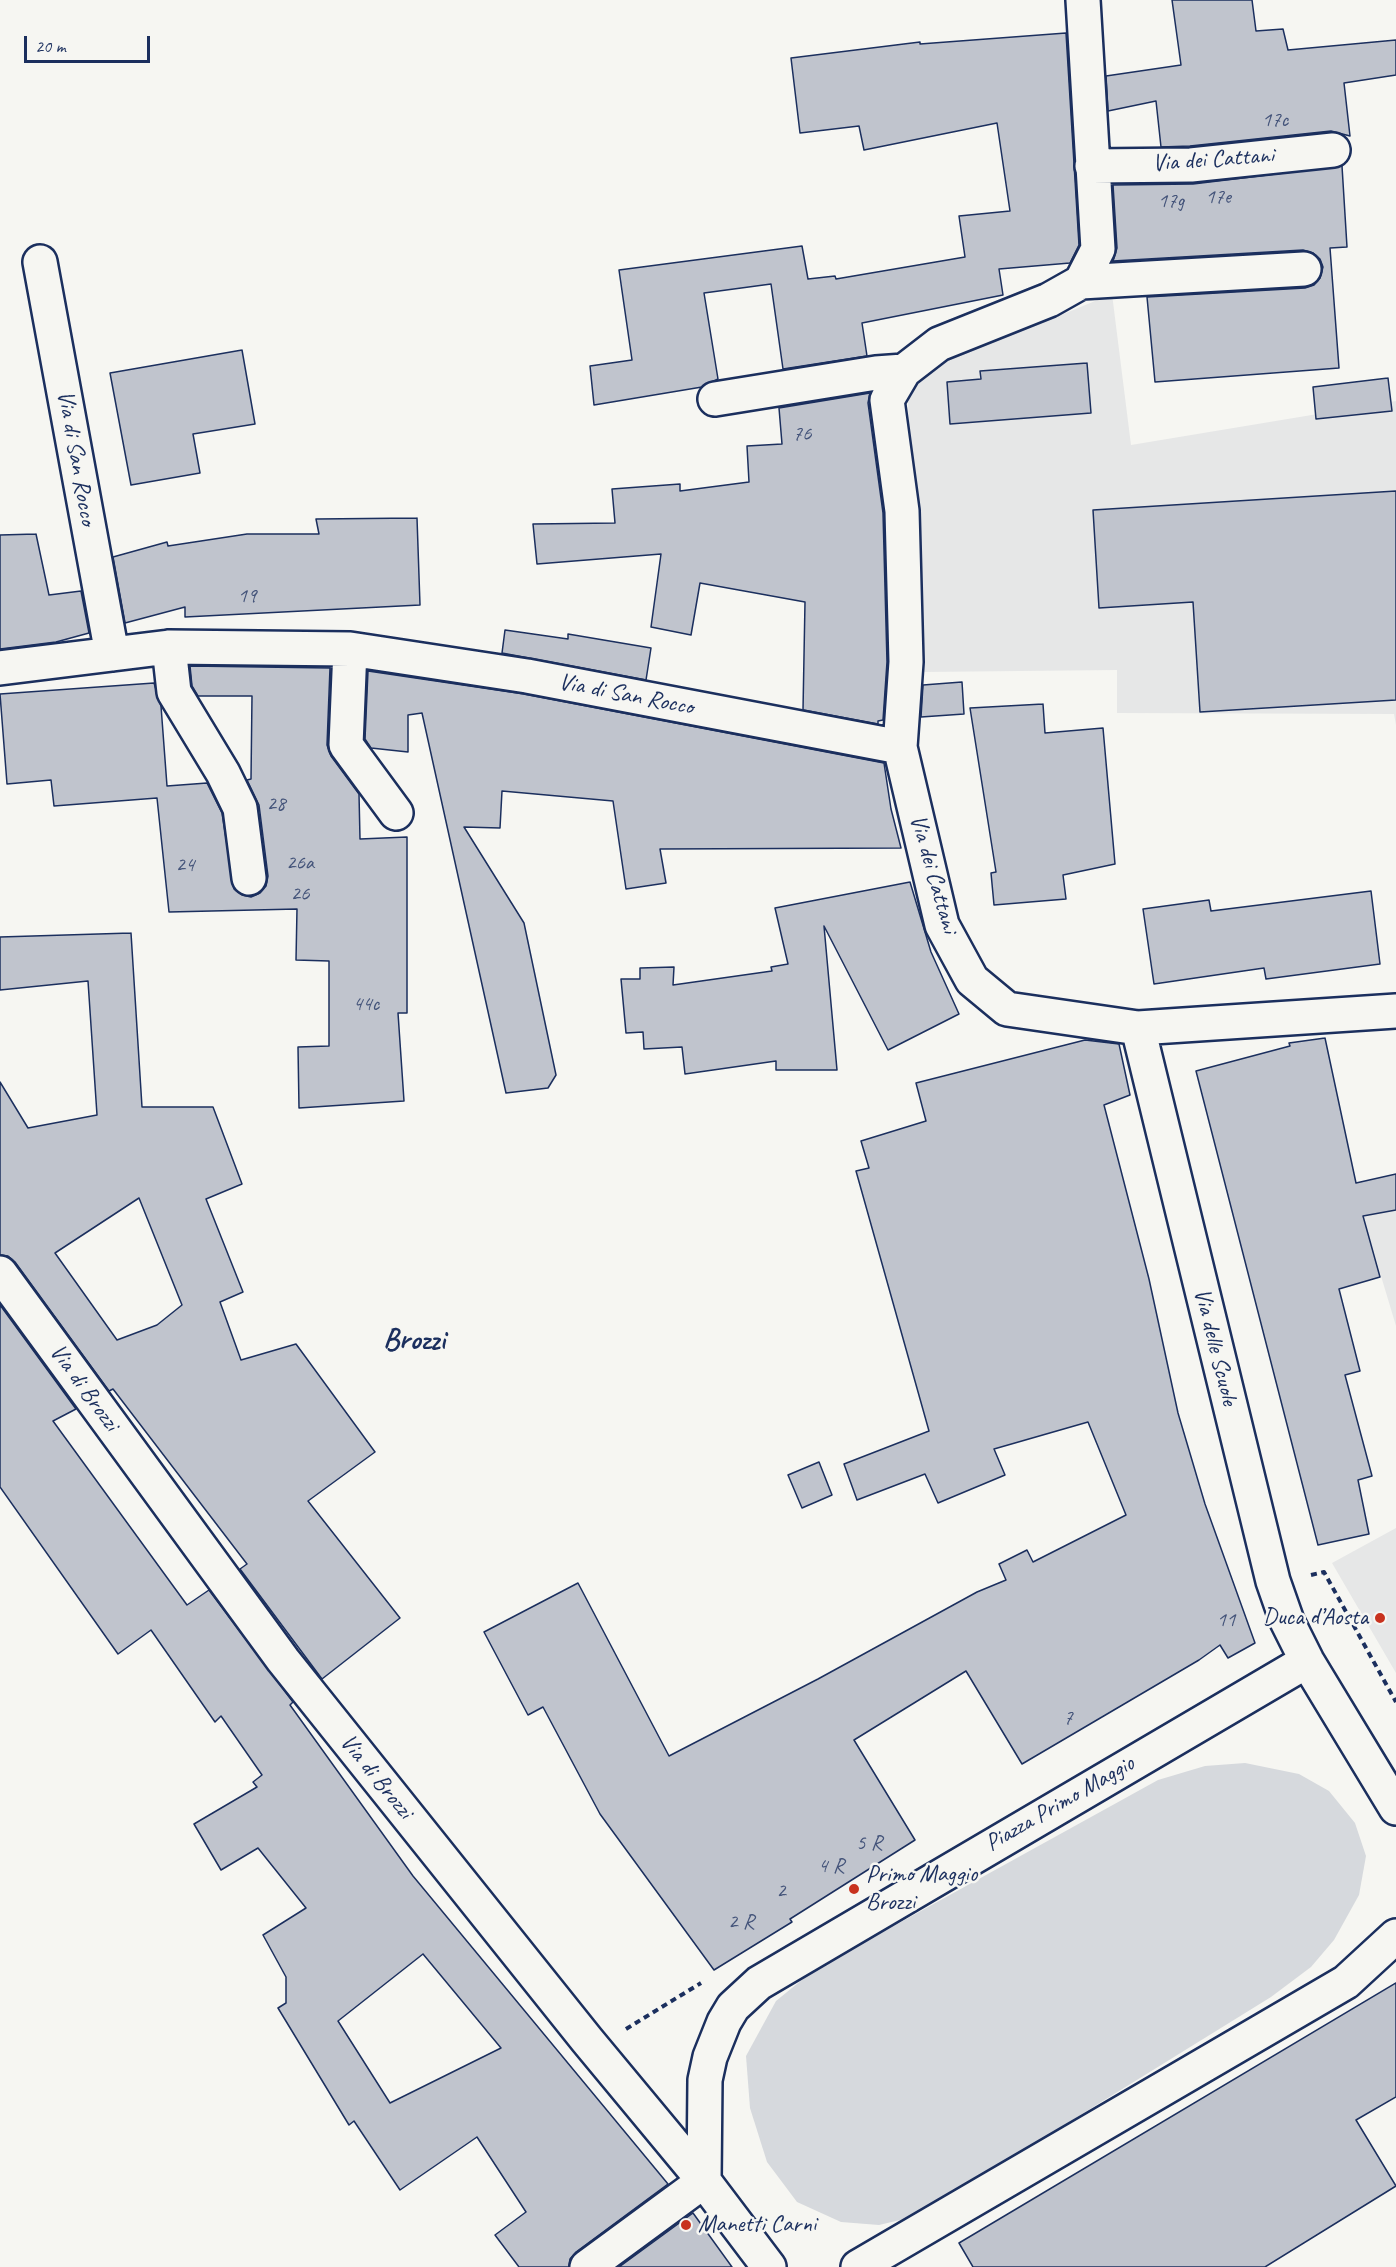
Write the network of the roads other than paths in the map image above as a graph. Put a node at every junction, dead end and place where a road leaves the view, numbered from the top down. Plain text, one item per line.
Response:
1 (1083, 0) edge
2 (1333, 150) dead end
3 (1092, 166) junction
4 (40, 262) dead end
5 (1304, 269) dead end
6 (1081, 282) junction
7 (904, 371) junction
8 (715, 399) dead end
9 (169, 647) junction
10 (350, 650) junction
11 (112, 654) junction
12 (0, 668) edge
13 (900, 747) junction
14 (396, 813) dead end
15 (249, 878) dead end
16 (1396, 1011) edge
17 (1138, 1028) junction
18 (0, 1273) edge
19 (1307, 1661) junction
20 (1396, 1808) edge
21 (1396, 1936) edge
22 (704, 2181) junction
23 (586, 2267) edge
24 (770, 2267) edge
25 (858, 2267) edge

1 - 3 street
2 - 3 street, Via dei Cattani
3 - 6 street
4 - 11 street, Via di San Rocco
5 - 6 street, Via dei Cattani
6 - 7 street, Via dei Cattani
7 - 8 street
7 - 13 street, Via dei Cattani
9 - 10 street, Via di San Rocco
9 - 11 street, Via di San Rocco
9 - 15 street
10 - 13 street, Via di San Rocco
10 - 14 street
11 - 12 street, Via di San Rocco
13 - 17 street, Via dei Cattani
16 - 17 street, Via dei Cattani
17 - 19 street, Via delle Scuole
18 - 22 street, Via di Brozzi
19 - 20 street
19 - 22 street, Piazza Primo Maggio
21 - 25 street
22 - 23 street
22 - 24 street, Via di Brozzi

